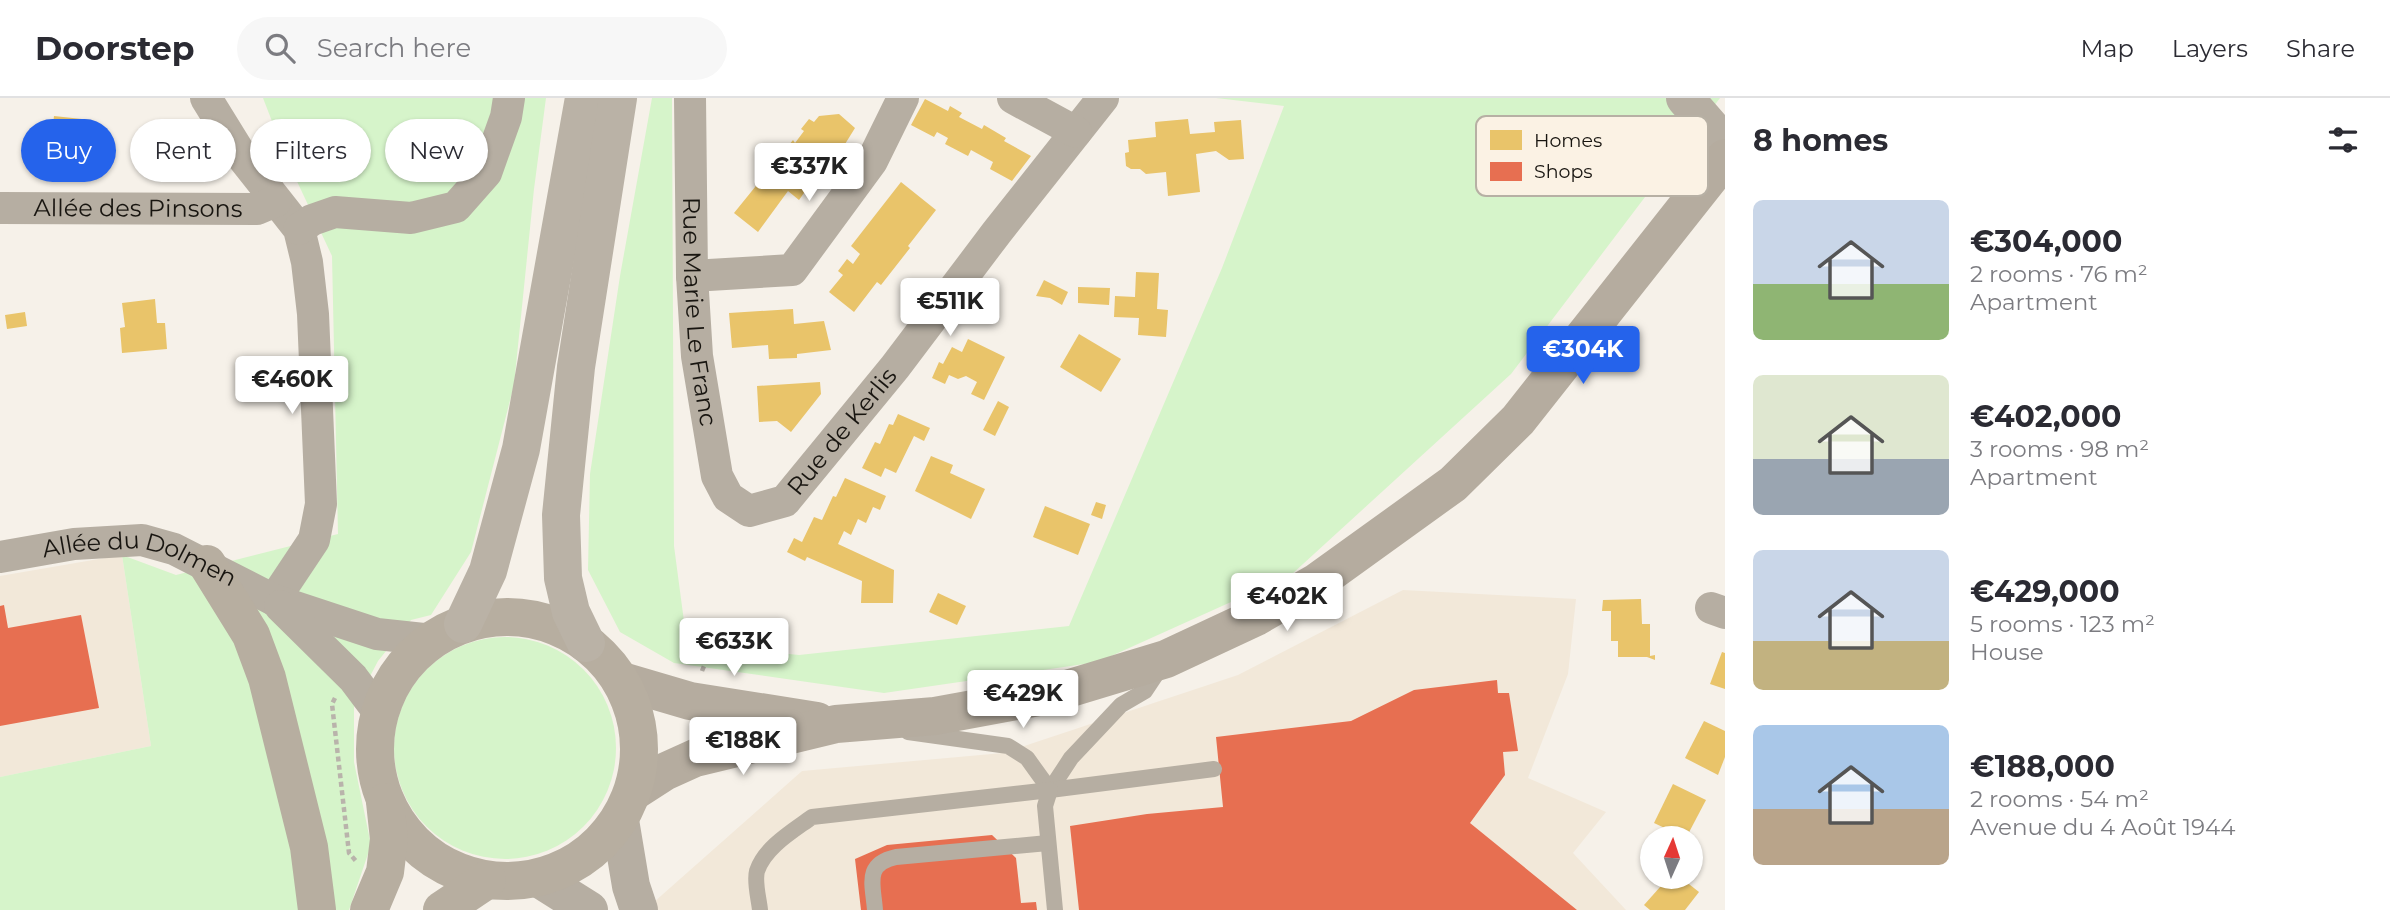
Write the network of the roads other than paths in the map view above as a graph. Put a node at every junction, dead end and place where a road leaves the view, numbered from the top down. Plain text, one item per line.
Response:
1 (206, 98) edge
2 (509, 98) edge
3 (583, 98) edge
4 (618, 98) edge
5 (690, 98) edge
6 (904, 98) edge
7 (1013, 98) edge
8 (1103, 98) edge
9 (1685, 98) edge
10 (1701, 116) edge
11 (1708, 124) edge
12 (1076, 132) junction
13 (1725, 144) edge
14 (1725, 158) edge
15 (1708, 180) edge
16 (1695, 196) edge
17 (276, 201) junction
18 (0, 208) edge
19 (299, 229) junction
20 (692, 276) junction
21 (749, 511) joint
22 (0, 557) edge
23 (208, 564) junction
24 (274, 600) junction
25 (448, 632) junction
26 (586, 643) junction
27 (1166, 659) junction
28 (622, 681) junction
29 (380, 714) junction
30 (850, 723) junction
31 (1214, 769) dead end
32 (1050, 790) junction
33 (385, 800) junction
34 (627, 806) junction
35 (1048, 843) junction
36 (538, 878) junction
37 (487, 880) junction
38 (317, 910) edge
39 (369, 910) edge
40 (442, 910) edge
41 (589, 910) edge
42 (639, 910) edge
43 (760, 910) edge
44 (876, 910) edge
45 (1055, 910) edge

1 - 17 street
2 - 19 street
3 - 25 highway
4 - 26 highway
5 - 20 street, Rue Marie Le Franc
6 - 20 street
7 - 12 street
8 - 12 street, Rue de Kerlis
9 - 10 street
11 - 13 street
12 - 21 street, Rue de Kerlis
14 - 15 main road
16 - 27 main road
17 - 18 street, Allée des Pinsons
17 - 19 street
19 - 24 street
20 - 21 street, Rue Marie Le Franc
22 - 23 street, Allée du Dolmen
23 - 24 street, Allée du Dolmen
23 - 38 main road
24 - 25 street, Allée du Dolmen
24 - 29 street, Allée du Dolmen
25 - 26 main road
25 - 29 main road
26 - 28 main road
27 - 30 main road
27 - 32 lane
28 - 30 main road
28 - 34 main road
29 - 33 main road
30 - 32 lane
30 - 34 main road
31 - 32 lane
32 - 35 lane
32 - 43 lane
33 - 37 main road
33 - 39 main road
34 - 36 main road
34 - 42 street
35 - 44 lane
35 - 45 lane
36 - 37 main road
36 - 41 street
37 - 40 main road

